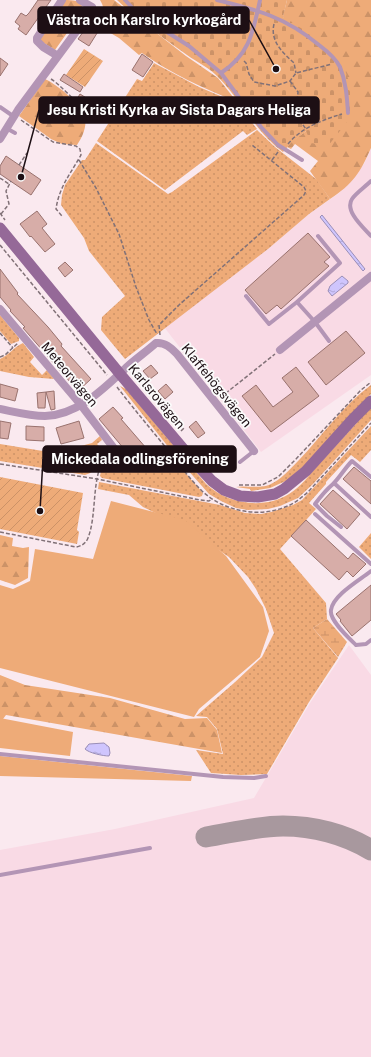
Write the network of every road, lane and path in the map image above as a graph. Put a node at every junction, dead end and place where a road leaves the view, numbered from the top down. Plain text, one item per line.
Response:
1 (62, 0) edge
2 (80, 0) edge
3 (124, 0) edge
4 (217, 0) edge
5 (260, 0) edge
6 (93, 3) edge
7 (258, 10) junction
8 (276, 17) junction
9 (58, 56) junction
10 (246, 63) dead end
11 (338, 63) junction
12 (221, 73) junction
13 (296, 73) junction
14 (44, 75) junction
15 (290, 81) junction
16 (0, 107) edge
17 (92, 109) dead end
18 (348, 112) joint
19 (14, 116) junction
20 (6, 128) junction
21 (306, 129) junction
22 (15, 133) dead end
23 (0, 139) edge
24 (252, 145) dead end
25 (283, 148) junction
26 (27, 153) dead end
27 (79, 160) junction
28 (302, 160) dead end
29 (272, 161) junction
30 (19, 165) dead end
31 (0, 178) edge
32 (11, 181) dead end
33 (371, 182) edge
34 (9, 184) junction
35 (0, 214) edge
36 (62, 216) dead end
37 (3, 224) edge
38 (318, 236) dead end
39 (371, 236) edge
40 (0, 245) edge
41 (371, 276) edge
42 (246, 296) dead end
43 (297, 302) junction
44 (0, 309) edge
45 (315, 322) junction
46 (0, 333) edge
47 (24, 338) junction
48 (329, 341) dead end
49 (161, 342) junction
50 (13, 348) junction
51 (280, 350) joint
52 (0, 357) edge
53 (116, 378) junction
54 (371, 382) edge
55 (371, 401) edge
56 (215, 402) junction
57 (81, 405) junction
58 (0, 409) edge
59 (371, 423) edge
60 (114, 448) junction
61 (254, 450) joint
62 (119, 456) dead end
63 (240, 462) dead end
64 (0, 464) edge
65 (371, 477) edge
66 (97, 479) junction
67 (334, 483) junction
68 (237, 484) dead end
69 (213, 499) junction
70 (315, 514) dead end
71 (371, 517) edge
72 (341, 527) dead end
73 (0, 532) edge
74 (371, 564) edge
75 (371, 571) edge
76 (371, 640) edge
77 (0, 754) edge
78 (266, 776) dead end
79 (150, 848) dead end
80 (0, 875) edge

1 - 9 street
2 - 6 street
3 - 12 lane
4 - 7 lane
5 - 7 lane
6 - 9 street
7 - 8 lane
7 - 12 lane
8 - 11 lane
8 - 13 path
9 - 14 street
10 - 15 path
11 - 13 path
11 - 18 lane
12 - 25 lane
13 - 15 path
14 - 17 path
14 - 19 street
15 - 21 path
16 - 19 lane
18 - 21 path
19 - 20 street
19 - 27 path
20 - 22 lane
20 - 23 street
21 - 25 path
24 - 29 path
25 - 28 lane
25 - 29 path
26 - 30 path
27 - 36 path
27 - 49 path
29 - 49 path
31 - 34 path
32 - 34 path
33 - 39 lane
34 - 35 path
35 - 37 path
37 - 53 street, Karlsrovägen
38 - 43 lane
40 - 53 path
41 - 45 street
42 - 43 lane
43 - 45 lane
44 - 47 street, Meteorvägen
45 - 48 lane
45 - 51 street
46 - 50 path
47 - 50 path
47 - 57 street, Meteorvägen
49 - 53 street
49 - 56 street, Klaffehögsvägen
50 - 52 path
51 - 56 path
53 - 55 street, Karlsrovägen
53 - 57 street
53 - 69 path
54 - 68 path
56 - 61 street, Klaffehögsvägen
57 - 58 street
57 - 60 street, Meteorvägen
59 - 69 path
60 - 62 street, Meteorvägen
60 - 66 path
61 - 63 lane
64 - 66 path
65 - 67 lane
66 - 69 path
66 - 73 path
67 - 71 lane
67 - 72 lane
70 - 74 lane
75 - 76 lane
77 - 78 lane
79 - 80 lane

